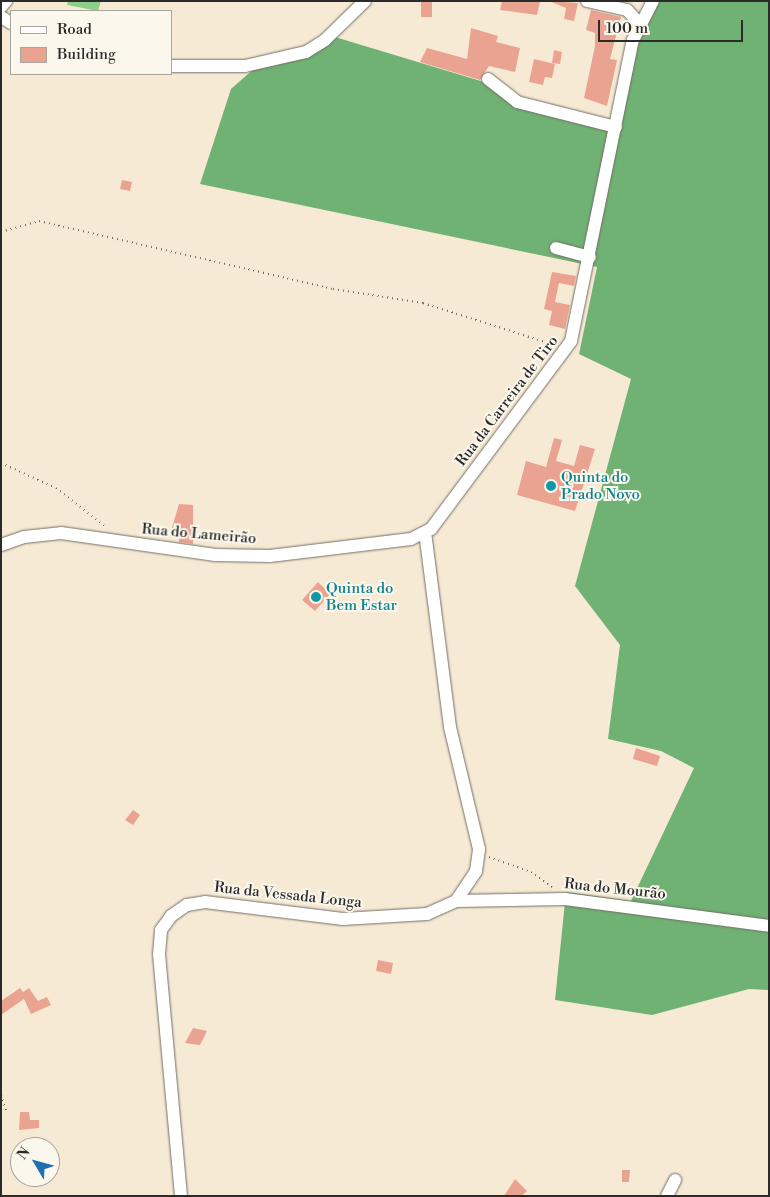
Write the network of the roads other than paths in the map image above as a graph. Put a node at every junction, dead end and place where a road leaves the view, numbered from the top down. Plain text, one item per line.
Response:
1 (6, 1) edge
2 (365, 1) edge
3 (587, 1) edge
4 (653, 1) edge
5 (1, 7) edge
6 (640, 24) junction
7 (172, 66) edge
8 (488, 79) dead end
9 (616, 127) junction
10 (556, 248) dead end
11 (590, 257) junction
12 (425, 533) junction
13 (1, 545) edge
14 (456, 901) junction
15 (769, 926) edge
16 (675, 1180) dead end
17 (181, 1196) edge
18 (667, 1196) edge

1 - 5 street
2 - 7 street
3 - 6 street
4 - 6 street, Rua da Carreira de Tiro
6 - 9 street, Rua da Carreira de Tiro
8 - 9 street
9 - 11 street, Rua da Carreira de Tiro
10 - 11 street
11 - 12 street, Rua da Carreira de Tiro
12 - 13 street, Rua do Lameirão
12 - 14 street, Rua da Vessada Longa
14 - 15 street, Rua do Mourão
14 - 17 street, Rua da Vessada Longa
16 - 18 street

